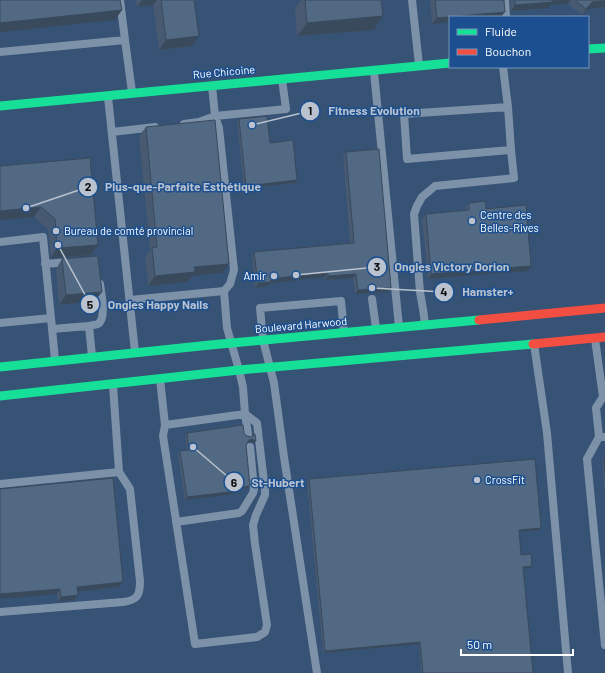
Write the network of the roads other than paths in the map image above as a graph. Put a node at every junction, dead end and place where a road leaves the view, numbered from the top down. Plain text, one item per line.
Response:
1 (120, 0) edge
2 (412, 0) edge
3 (504, 0) edge
4 (506, 16) edge
5 (125, 40) junction
6 (605, 48) edge
7 (589, 49) edge
8 (0, 52) edge
9 (449, 63) edge
10 (419, 66) junction
11 (504, 68) edge
12 (374, 70) junction
13 (282, 79) junction
14 (212, 85) junction
15 (132, 93) junction
16 (108, 95) junction
17 (0, 103) edge
18 (508, 107) junction
19 (215, 116) junction
20 (175, 125) edge
21 (160, 126) edge
22 (112, 132) junction
23 (511, 150) junction
24 (0, 242) edge
25 (78, 261) edge
26 (45, 264) junction
27 (100, 277) edge
28 (224, 291) junction
29 (372, 299) dead end
30 (130, 300) junction
31 (605, 308) edge
32 (51, 318) junction
33 (0, 323) edge
34 (425, 325) junction
35 (89, 326) junction
36 (52, 328) junction
37 (399, 328) junction
38 (376, 330) junction
39 (344, 333) junction
40 (605, 337) edge
41 (595, 338) junction
42 (263, 340) junction
43 (232, 343) junction
44 (534, 344) junction
45 (135, 353) junction
46 (92, 357) junction
47 (55, 361) junction
48 (0, 367) edge
49 (270, 368) junction
50 (239, 370) junction
51 (160, 379) junction
52 (113, 384) junction
53 (0, 396) edge
54 (604, 397) edge
55 (246, 414) junction
56 (165, 425) junction
57 (248, 434) dead end
58 (602, 437) edge
59 (250, 447) dead end
60 (119, 472) junction
61 (0, 484) edge
62 (176, 522) junction
63 (0, 612) edge
64 (605, 645) edge
65 (317, 673) edge
66 (568, 673) edge

1 - 5 lane
2 - 10 lane
3 - 4 lane
5 - 8 lane
5 - 15 lane
6 - 7 main road
9 - 10 main road, Rue Chicoine
10 - 12 main road, Rue Chicoine
11 - 18 lane
12 - 13 main road, Rue Chicoine
12 - 37 lane
13 - 14 main road, Rue Chicoine
13 - 19 lane
14 - 15 main road, Rue Chicoine
14 - 19 lane
15 - 16 main road, Rue Chicoine
16 - 17 main road, Rue Chicoine
16 - 22 lane
18 - 23 lane
18 - 23 lane
19 - 20 lane
19 - 28 lane
21 - 22 lane
22 - 30 lane
23 - 34 lane
24 - 26 lane
25 - 26 lane
26 - 32 lane
27 - 35 lane
28 - 30 lane
28 - 43 lane
29 - 38 lane
30 - 45 lane
31 - 34 main road, Boulevard Harwood
32 - 33 lane
32 - 36 lane
34 - 37 main road, Boulevard Harwood
35 - 36 lane
35 - 46 lane
36 - 47 lane
37 - 38 main road, Boulevard Harwood
38 - 39 main road, Boulevard Harwood
39 - 42 main road, Boulevard Harwood
39 - 42 lane
40 - 41 main road
41 - 44 main road
41 - 54 lane
42 - 43 main road, Boulevard Harwood
42 - 49 lane
43 - 45 main road, Boulevard Harwood
43 - 50 lane
44 - 49 main road
44 - 66 lane
45 - 46 main road, Boulevard Harwood
46 - 47 main road, Boulevard Harwood
47 - 48 main road, Boulevard Harwood
49 - 50 main road
49 - 65 lane
50 - 51 main road
50 - 55 lane
51 - 52 main road
51 - 56 lane
52 - 53 main road
52 - 60 lane
54 - 58 lane
55 - 56 lane
55 - 57 lane
55 - 62 lane
56 - 62 lane
58 - 64 lane
59 - 62 lane
60 - 61 lane
60 - 63 lane

